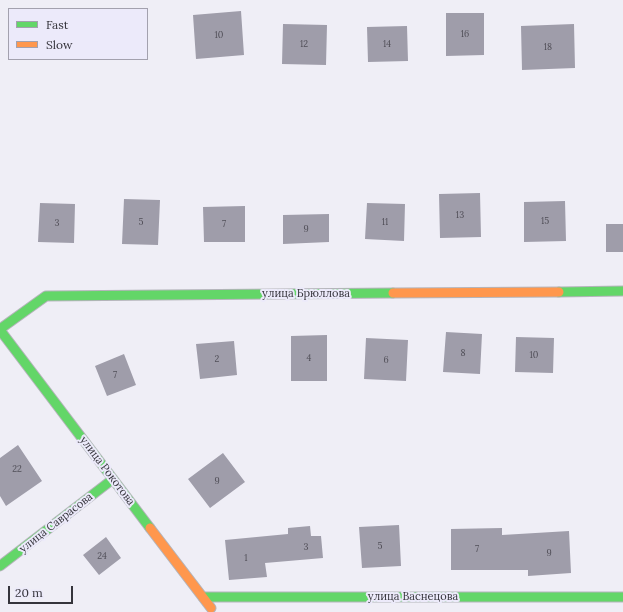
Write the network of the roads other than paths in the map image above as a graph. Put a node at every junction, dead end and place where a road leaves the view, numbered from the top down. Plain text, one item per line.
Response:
1 (623, 291) edge
2 (0, 330) edge
3 (113, 479) junction
4 (0, 566) edge
5 (203, 597) junction
6 (623, 597) edge
7 (214, 612) edge

1 - 2 street, улица Брюллова
2 - 3 street, улица Рокотова
3 - 4 street, улица Саврасова
3 - 5 street, улица Рокотова
5 - 6 street, улица Васнецова
5 - 7 street, улица Рокотова

